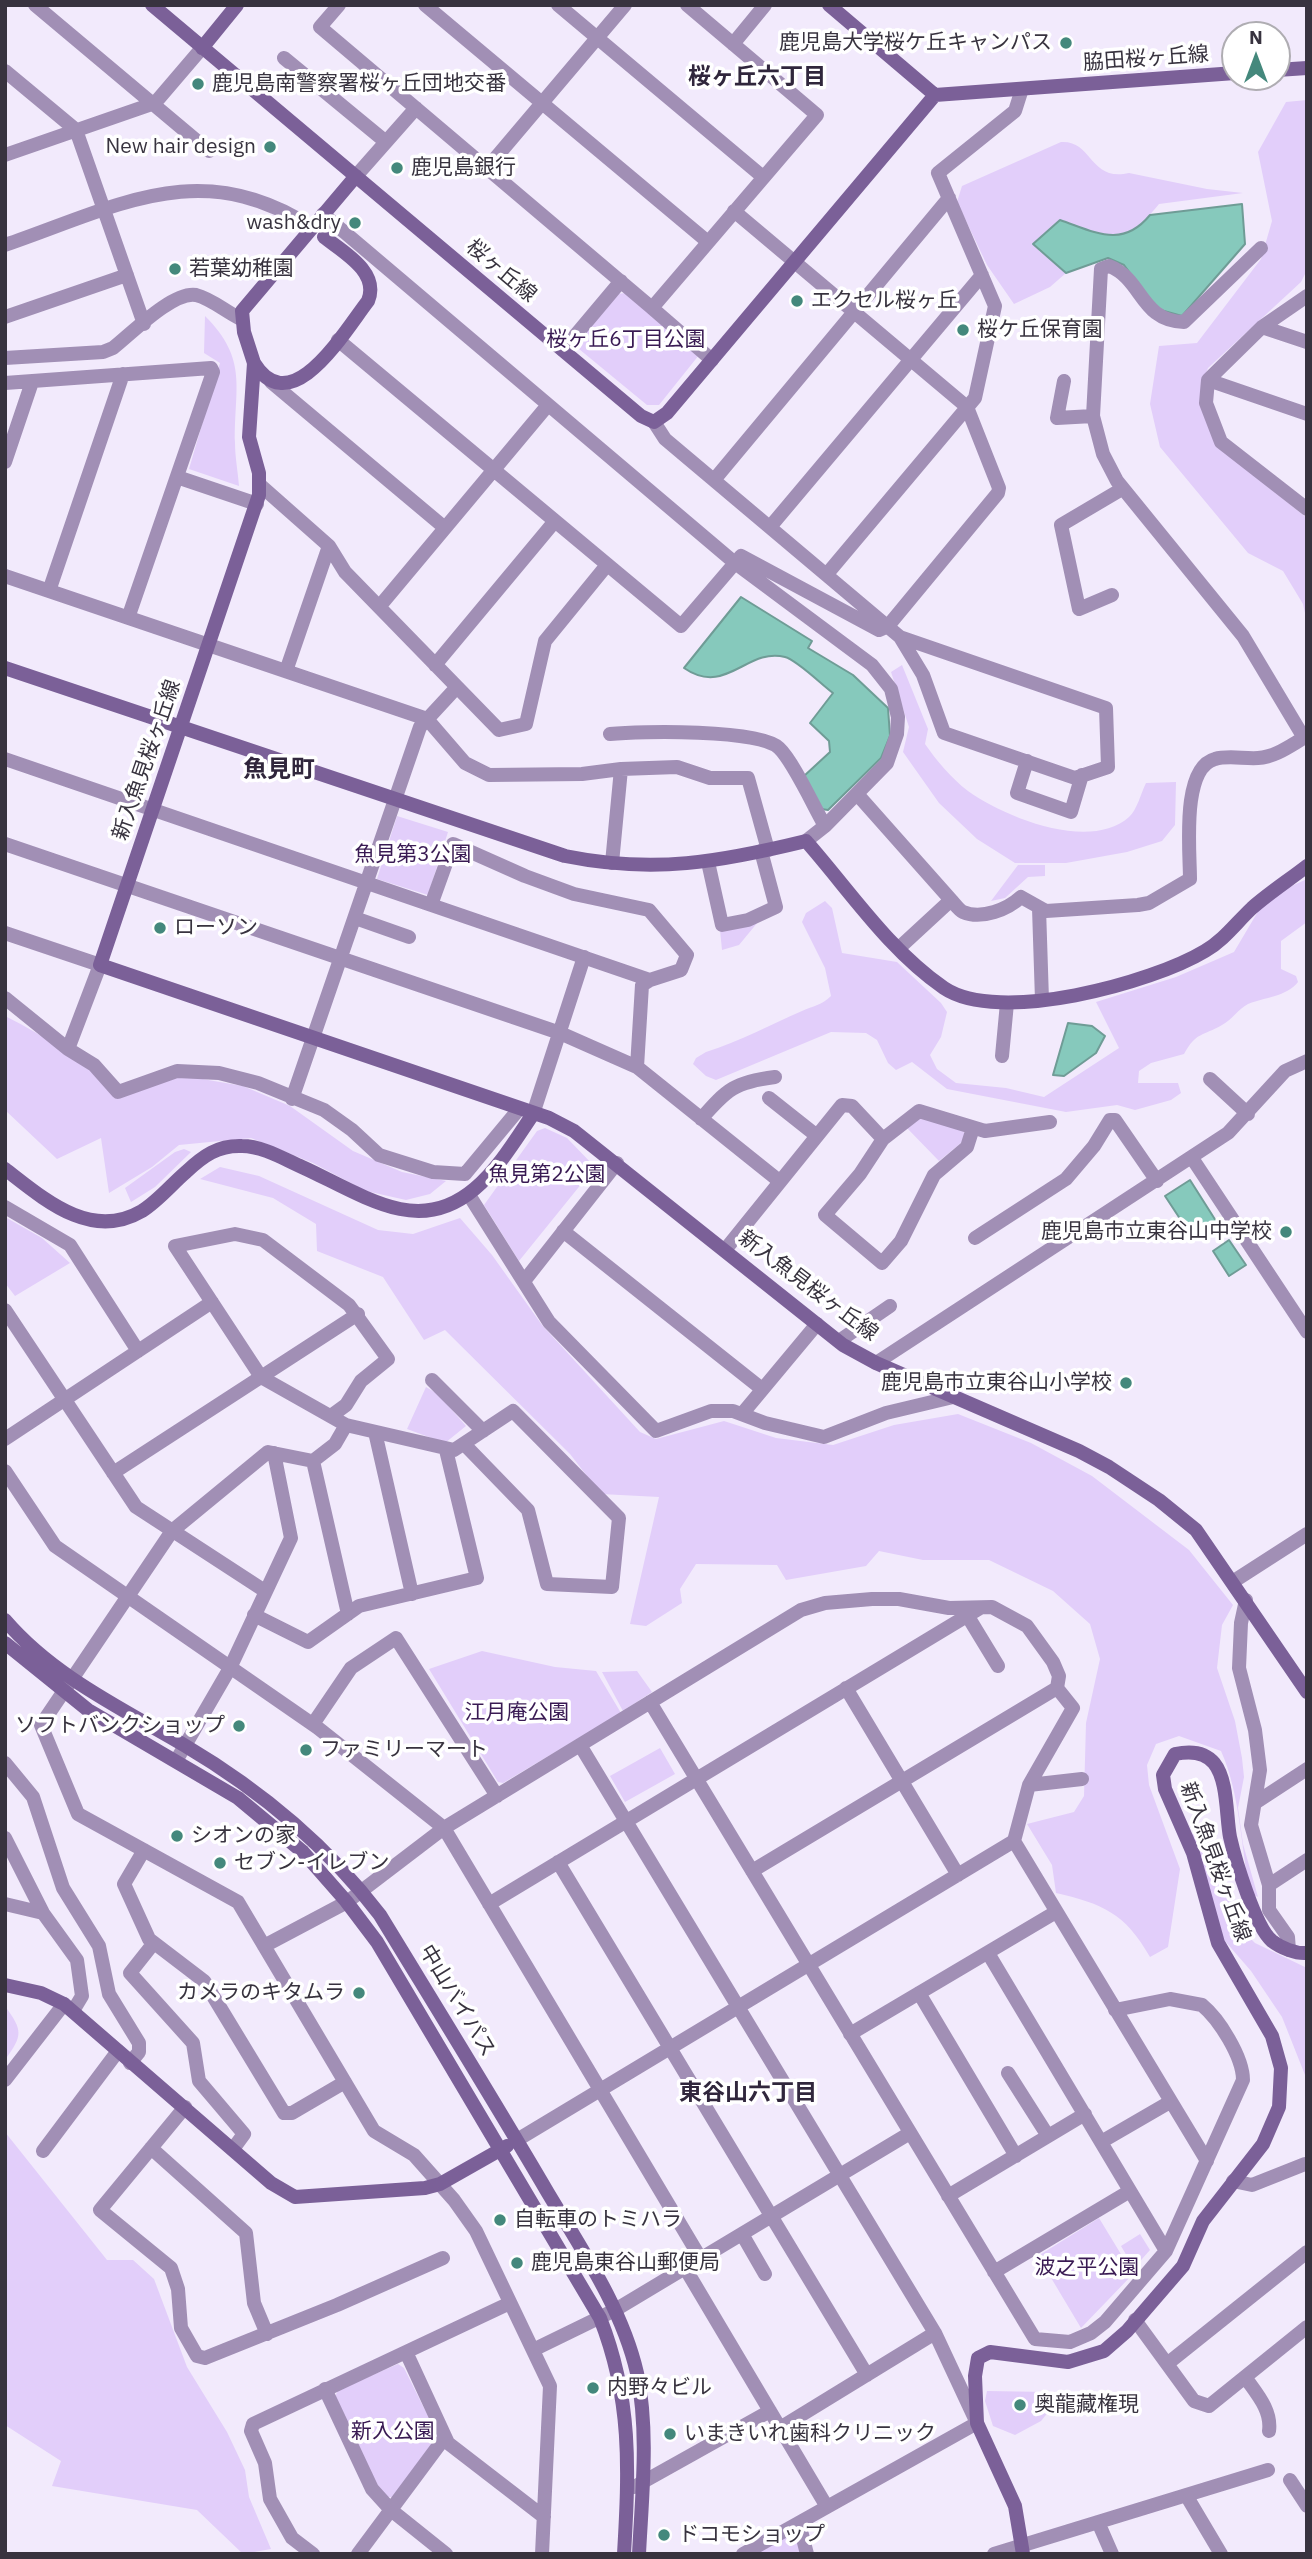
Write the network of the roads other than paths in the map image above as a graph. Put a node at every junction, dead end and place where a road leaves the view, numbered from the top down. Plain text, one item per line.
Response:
1 (35, 5) edge
2 (152, 5) edge
3 (237, 5) edge
4 (339, 5) edge
5 (425, 5) edge
6 (558, 5) edge
7 (625, 5) edge
8 (687, 5) edge
9 (765, 5) edge
10 (829, 5) edge
11 (597, 38) junction
12 (733, 44) junction
13 (202, 47) junction
14 (284, 58) dead end
15 (5, 71) edge
16 (1221, 74) edge
17 (1022, 89) junction
18 (935, 95) junction
19 (155, 103) junction
20 (542, 103) junction
21 (416, 108) junction
22 (76, 130) junction
23 (386, 142) junction
24 (209, 150) dead end
25 (5, 155) edge
26 (487, 168) junction
27 (356, 176) junction
28 (763, 177) junction
29 (949, 198) junction
30 (105, 211) junction
31 (734, 211) junction
32 (323, 214) junction
33 (311, 227) junction
34 (324, 237) dead end
35 (708, 242) junction
36 (5, 245) edge
37 (1261, 248) dead end
38 (795, 262) junction
39 (127, 275) junction
40 (982, 275) junction
41 (621, 281) junction
42 (1307, 296) edge
43 (652, 307) junction
44 (854, 312) junction
45 (5, 317) edge
46 (241, 319) junction
47 (144, 324) junction
48 (1262, 327) junction
49 (338, 340) junction
50 (1307, 342) edge
51 (563, 350) junction
52 (5, 358) edge
53 (712, 360) junction
54 (911, 360) junction
55 (254, 363) junction
56 (123, 374) junction
57 (1208, 380) junction
58 (1064, 381) dead end
59 (32, 382) junction
60 (271, 382) junction
61 (5, 383) edge
62 (548, 405) junction
63 (967, 407) junction
64 (1307, 414) edge
65 (1093, 416) junction
66 (654, 422) junction
67 (5, 462) edge
68 (494, 470) junction
69 (177, 478) junction
70 (714, 480) junction
71 (260, 485) junction
72 (1122, 489) junction
73 (257, 504) junction
74 (1307, 509) edge
75 (555, 521) junction
76 (770, 527) junction
77 (445, 528) junction
78 (329, 546) junction
79 (735, 563) junction
80 (607, 565) junction
81 (827, 574) junction
82 (5, 576) edge
83 (49, 591) junction
84 (1112, 595) dead end
85 (379, 607) junction
86 (128, 618) junction
87 (888, 626) junction
88 (900, 637) junction
89 (209, 645) junction
90 (435, 665) junction
91 (5, 668) edge
92 (286, 671) junction
93 (457, 687) junction
94 (427, 719) junction
95 (180, 727) junction
96 (610, 734) dead end
97 (1305, 737) edge
98 (5, 759) edge
99 (1027, 761) junction
100 (621, 769) junction
101 (1082, 775) junction
102 (857, 793) junction
103 (395, 800) junction
104 (152, 809) junction
105 (825, 827) junction
106 (806, 841) junction
107 (5, 844) edge
108 (764, 850) junction
109 (708, 862) junction
110 (612, 863) junction
111 (1307, 866) edge
112 (367, 883) junction
113 (127, 886) junction
114 (951, 900) junction
115 (431, 905) junction
116 (1039, 908) junction
117 (355, 918) junction
118 (5, 933) edge
119 (409, 937) dead end
120 (900, 948) junction
121 (584, 957) junction
122 (341, 958) junction
123 (100, 965) junction
124 (649, 979) junction
125 (5, 998) edge
126 (1042, 1000) junction
127 (1007, 1003) junction
128 (560, 1032) junction
129 (315, 1039) junction
130 (68, 1049) junction
131 (1002, 1056) dead end
132 (1307, 1061) edge
133 (637, 1067) junction
134 (775, 1077) dead end
135 (1210, 1079) dead end
136 (769, 1098) dead end
137 (292, 1100) junction
138 (526, 1111) junction
139 (1248, 1114) junction
140 (701, 1118) junction
141 (1050, 1122) dead end
142 (973, 1128) junction
143 (817, 1136) junction
144 (883, 1139) junction
145 (1192, 1158) junction
146 (617, 1163) junction
147 (5, 1169) edge
148 (778, 1180) junction
149 (1157, 1181) junction
150 (469, 1195) junction
151 (5, 1207) edge
152 (563, 1231) junction
153 (975, 1238) dead end
154 (726, 1250) junction
155 (525, 1280) junction
156 (212, 1302) junction
157 (890, 1306) dead end
158 (5, 1310) edge
159 (358, 1314) junction
160 (817, 1324) junction
161 (1307, 1332) edge
162 (839, 1341) junction
163 (138, 1351) junction
164 (876, 1363) junction
165 (261, 1377) junction
166 (432, 1380) dead end
167 (762, 1390) junction
168 (953, 1397) junction
169 (65, 1400) junction
170 (742, 1414) junction
171 (331, 1416) junction
172 (346, 1425) junction
173 (483, 1431) junction
174 (375, 1432) junction
175 (5, 1439) edge
176 (464, 1444) junction
177 (446, 1450) junction
178 (274, 1453) junction
179 (313, 1461) junction
180 (5, 1471) edge
181 (113, 1473) junction
182 (172, 1531) junction
183 (1306, 1536) edge
184 (1234, 1581) junction
185 (265, 1591) junction
186 (412, 1594) junction
187 (128, 1597) junction
188 (1246, 1600) junction
189 (982, 1607) junction
190 (348, 1614) junction
191 (254, 1615) junction
192 (967, 1615) junction
193 (5, 1620) edge
194 (5, 1643) edge
195 (998, 1666) dead end
196 (230, 1668) junction
197 (73, 1679) junction
198 (846, 1688) junction
199 (1057, 1688) junction
200 (1307, 1692) edge
201 (64, 1693) junction
202 (650, 1702) junction
203 (313, 1724) junction
204 (580, 1745) junction
205 (185, 1746) junction
206 (176, 1761) junction
207 (5, 1763) edge
208 (1307, 1769) edge
209 (696, 1779) junction
210 (1082, 1779) dead end
211 (902, 1781) junction
212 (1028, 1785) junction
213 (497, 1796) junction
214 (1255, 1803) junction
215 (626, 1821) junction
216 (444, 1828) junction
217 (5, 1838) edge
218 (1014, 1841) junction
219 (144, 1850) junction
220 (11, 1859) edge
221 (1307, 1860) edge
222 (558, 1862) junction
223 (752, 1871) junction
224 (958, 1875) junction
225 (1269, 1885) junction
226 (362, 1892) junction
227 (347, 1902) junction
228 (489, 1904) junction
229 (5, 1905) edge
230 (1056, 1912) junction
231 (43, 1913) junction
232 (153, 1944) junction
233 (264, 1946) junction
234 (1289, 1950) junction
235 (988, 1953) junction
236 (1307, 1953) edge
237 (808, 1964) junction
238 (5, 1985) edge
239 (919, 1993) junction
240 (69, 2007) junction
241 (738, 2007) junction
242 (1115, 2010) junction
243 (850, 2034) junction
244 (670, 2048) junction
245 (118, 2051) junction
246 (130, 2063) junction
247 (1008, 2073) dead end
248 (5, 2080) edge
249 (345, 2082) junction
250 (600, 2090) junction
251 (1170, 2102) junction
252 (185, 2107) junction
253 (1085, 2115) junction
254 (911, 2133) junction
255 (1048, 2137) junction
256 (517, 2140) junction
257 (1101, 2142) junction
258 (151, 2148) junction
259 (233, 2149) junction
260 (501, 2150) junction
261 (43, 2151) dead end
262 (1016, 2156) junction
263 (1207, 2161) junction
264 (1305, 2164) edge
265 (840, 2175) junction
266 (1233, 2181) junction
267 (440, 2184) junction
268 (1130, 2191) junction
269 (948, 2196) junction
270 (771, 2216) junction
271 (742, 2234) junction
272 (1166, 2251) junction
273 (1307, 2252) edge
274 (443, 2258) dead end
275 (701, 2259) junction
276 (685, 2268) junction
277 (994, 2272) junction
278 (765, 2274) dead end
279 (510, 2304) junction
280 (615, 2310) junction
281 (600, 2318) junction
282 (1135, 2320) junction
283 (1307, 2327) edge
284 (935, 2333) junction
285 (267, 2334) junction
286 (1035, 2339) junction
287 (533, 2350) junction
288 (406, 2352) junction
289 (1034, 2360) junction
290 (1167, 2364) junction
291 (867, 2375) junction
292 (1245, 2377) junction
293 (325, 2389) junction
294 (770, 2412) junction
295 (977, 2423) junction
296 (780, 2428) junction
297 (1269, 2431) dead end
298 (445, 2437) junction
299 (1268, 2470) dead end
300 (1290, 2480) dead end
301 (643, 2485) junction
302 (627, 2489) junction
303 (1186, 2495) junction
304 (1307, 2506) edge
305 (827, 2507) junction
306 (391, 2510) junction
307 (544, 2517) junction
308 (1098, 2522) junction
309 (799, 2523) junction
310 (1023, 2549) edge
311 (313, 2554) edge
312 (358, 2554) edge
313 (446, 2554) edge
314 (542, 2554) edge
315 (624, 2554) edge
316 (639, 2554) edge
317 (743, 2554) edge
318 (807, 2554) edge
319 (993, 2554) edge
320 (1112, 2554) edge
321 (1221, 2554) edge

1 - 19 street
2 - 13 street, 桜ヶ丘線
3 - 13 street
4 - 21 street
5 - 20 street
6 - 11 street
7 - 11 street
8 - 12 street
9 - 12 street
10 - 18 street
11 - 20 street
11 - 28 street
12 - 28 street
13 - 19 street
13 - 27 street, 桜ヶ丘線
14 - 23 street
15 - 22 street
16 - 17 street, 脇田桜ヶ丘線
17 - 18 street, 脇田桜ヶ丘線
17 - 29 street
18 - 38 street
19 - 22 street
19 - 24 street
20 - 26 street
20 - 35 street
21 - 23 street
21 - 26 street
22 - 25 street
22 - 30 street
23 - 27 street
26 - 41 street
27 - 32 street
27 - 51 street, 桜ヶ丘線
28 - 31 street
29 - 40 street
29 - 44 street
30 - 33 street
30 - 36 street
30 - 39 street
31 - 35 street
31 - 38 street
32 - 33 street
32 - 62 street
33 - 46 street
34 - 49 street
35 - 43 street
37 - 65 street
38 - 44 street
38 - 53 street
39 - 45 street
39 - 47 street
40 - 54 street
40 - 63 street
41 - 43 street
41 - 51 street
42 - 48 street
43 - 53 street
44 - 54 street
44 - 70 street
46 - 47 street
46 - 55 street, 新入魚見桜ヶ丘線
47 - 52 street
48 - 50 street
48 - 57 street
49 - 60 street
49 - 68 street
51 - 66 street, 桜ヶ丘線
53 - 66 street
54 - 63 street
54 - 76 street
55 - 60 street
55 - 71 street, 新入魚見桜ヶ丘線
56 - 59 street
56 - 69 street
56 - 83 street
57 - 64 street
57 - 74 street
58 - 65 street
59 - 61 street
59 - 67 street
60 - 77 street
62 - 68 street
62 - 79 street
63 - 81 street
63 - 87 street
65 - 72 street
66 - 70 street
68 - 75 street
68 - 77 street
69 - 73 street
69 - 86 street
70 - 76 street
71 - 73 street, 新入魚見桜ヶ丘線
71 - 78 street
72 - 84 street
72 - 97 street
73 - 89 street, 新入魚見桜ヶ丘線
75 - 80 street
75 - 90 street
76 - 81 street
77 - 85 street
78 - 85 street
78 - 92 street
79 - 80 street
79 - 87 street
79 - 102 street
80 - 93 street
81 - 87 street
82 - 83 street
83 - 86 street
85 - 90 street
86 - 89 street
87 - 88 street
88 - 99 street
88 - 101 street
89 - 92 street
89 - 95 street, 新入魚見桜ヶ丘線
90 - 93 street
91 - 95 street
92 - 94 street
93 - 94 street
94 - 100 street
94 - 103 street
95 - 103 street
95 - 104 street, 新入魚見桜ヶ丘線
96 - 105 street
97 - 116 street
98 - 104 street
99 - 101 street
99 - 101 street
100 - 108 street
100 - 110 street
102 - 105 street
102 - 114 street
103 - 110 street
103 - 112 street
104 - 112 street
104 - 113 street, 新入魚見桜ヶ丘線
105 - 106 street
106 - 108 street
106 - 120 street
107 - 113 street
108 - 109 street
108 - 109 street
109 - 110 street
111 - 126 street
112 - 115 street
112 - 117 street
113 - 122 street
113 - 123 street, 新入魚見桜ヶ丘線
114 - 116 street
114 - 120 street
115 - 121 street
115 - 124 street
116 - 126 street
117 - 119 street
117 - 122 street
118 - 123 street
120 - 127 street
121 - 124 street
121 - 128 street
122 - 128 street
122 - 129 street
123 - 129 street, 新入魚見桜ヶ丘線
123 - 130 street
124 - 133 street
125 - 130 street
126 - 127 street
127 - 131 street
128 - 133 street
128 - 138 street
129 - 137 street
129 - 138 street, 新入魚見桜ヶ丘線
130 - 137 street
132 - 139 street
133 - 140 street
134 - 140 street
135 - 139 street
136 - 143 street
137 - 138 street
138 - 146 street, 新入魚見桜ヶ丘線
138 - 150 street
139 - 145 street
140 - 148 street
141 - 142 street
142 - 144 street
142 - 144 street
143 - 144 street
143 - 148 street
145 - 149 street
145 - 161 street
146 - 152 street
146 - 154 street, 新入魚見桜ヶ丘線
147 - 150 street
148 - 154 street
149 - 153 street
149 - 164 street
150 - 155 street
151 - 163 street
152 - 155 street
152 - 167 street
154 - 160 street, 新入魚見桜ヶ丘線
155 - 170 street
156 - 159 street
156 - 163 street
156 - 165 street
157 - 162 street
158 - 169 street
159 - 165 street
159 - 171 street
160 - 162 street, 新入魚見桜ヶ丘線
160 - 167 street
162 - 164 street, 新入魚見桜ヶ丘線
163 - 169 street
164 - 168 street, 新入魚見桜ヶ丘線
165 - 171 street
165 - 181 street
166 - 173 street
167 - 170 street
168 - 170 street
168 - 184 street, 新入魚見桜ヶ丘線
169 - 175 street
169 - 181 street
171 - 172 street
172 - 174 street
172 - 179 street
173 - 176 street
173 - 176 street
174 - 177 street
174 - 186 street
176 - 177 street
177 - 186 street
178 - 179 street
178 - 182 street
178 - 185 street
179 - 190 street
180 - 187 street
181 - 182 street
182 - 185 street
182 - 187 street
183 - 184 street
184 - 188 street, 新入魚見桜ヶ丘線
185 - 191 street
186 - 190 street
187 - 196 street
187 - 197 street
188 - 200 street, 新入魚見桜ヶ丘線
188 - 214 street
189 - 192 street
189 - 199 street
189 - 202 street
190 - 191 street
191 - 196 street
192 - 195 street
192 - 198 street
193 - 197 street, 中山バイパス
194 - 201 street, 中山バイパス
196 - 203 street
196 - 205 street
197 - 201 street
197 - 205 street, 中山バイパス
198 - 209 street
198 - 211 street
199 - 211 street
199 - 212 street
201 - 206 street, 中山バイパス
201 - 219 street
202 - 204 street
202 - 209 street
203 - 213 street
203 - 216 street
204 - 213 street
204 - 215 street
205 - 206 street
205 - 226 street, 中山バイパス
206 - 227 street, 中山バイパス
207 - 246 street
208 - 214 street
209 - 215 street
209 - 223 street
210 - 212 street
211 - 223 street
211 - 224 street
212 - 218 street
213 - 216 street
214 - 225 street
215 - 222 street
215 - 241 street
216 - 226 street
216 - 228 street
217 - 220 street
218 - 224 street
218 - 230 street
219 - 232 street
219 - 233 street
220 - 231 street
221 - 225 street
222 - 228 street
222 - 244 street
223 - 237 street
224 - 237 street
225 - 234 street
226 - 227 street
226 - 256 street, 中山バイパス
227 - 233 street
227 - 260 street, 中山バイパス
228 - 250 street
229 - 231 street
230 - 235 street
230 - 242 street
231 - 240 street
232 - 249 street
232 - 259 street
233 - 249 street
234 - 236 street, 新入魚見桜ヶ丘線
234 - 266 street, 新入魚見桜ヶ丘線
235 - 239 street
235 - 253 street
237 - 241 street
237 - 243 street
238 - 240 street
239 - 243 street
239 - 262 street
240 - 245 street
240 - 248 street
241 - 244 street
241 - 265 street
242 - 251 street
242 - 263 street
243 - 254 street
244 - 250 street
244 - 270 street
245 - 246 street
245 - 261 street
246 - 252 street
247 - 255 street
249 - 267 street
250 - 256 street
250 - 275 street
251 - 257 street
251 - 263 street
252 - 258 street
252 - 259 street
253 - 255 street
253 - 257 street
254 - 265 street
254 - 269 street
255 - 262 street
256 - 260 street
256 - 280 street, 中山バイパス
257 - 268 street
258 - 285 street
258 - 285 street
259 - 267 street
260 - 267 street
260 - 281 street, 中山バイパス
262 - 269 street
263 - 272 street
264 - 266 street
265 - 270 street
265 - 284 street
266 - 282 street, 新入魚見桜ヶ丘線
267 - 279 street
268 - 272 street
268 - 277 street
269 - 277 street
270 - 271 street
270 - 291 street
271 - 275 street
271 - 278 street
272 - 286 street
273 - 290 street
274 - 285 street
275 - 276 street
276 - 280 street
276 - 294 street
277 - 286 street
279 - 287 street
279 - 288 street
280 - 281 street
280 - 301 street, 中山バイパス
281 - 287 street
281 - 302 street, 中山バイパス
282 - 289 street, 新入魚見桜ヶ丘線
282 - 290 street
283 - 292 street
284 - 291 street
284 - 295 street
286 - 289 street
287 - 307 street
288 - 293 street
288 - 298 street
289 - 295 street, 新入魚見桜ヶ丘線
290 - 292 street
291 - 296 street
292 - 297 street
293 - 306 street
293 - 311 street
294 - 296 street
294 - 301 street
295 - 305 street
295 - 310 street, 新入魚見桜ヶ丘線
296 - 305 street
298 - 306 street
298 - 307 street
299 - 303 street
300 - 304 street
301 - 302 street
301 - 316 street, 中山バイパス
302 - 315 street, 中山バイパス
303 - 308 street
303 - 321 street
305 - 309 street
306 - 312 street
306 - 313 street
307 - 314 street
308 - 310 street
308 - 320 street
309 - 317 street
309 - 318 street
310 - 319 street

